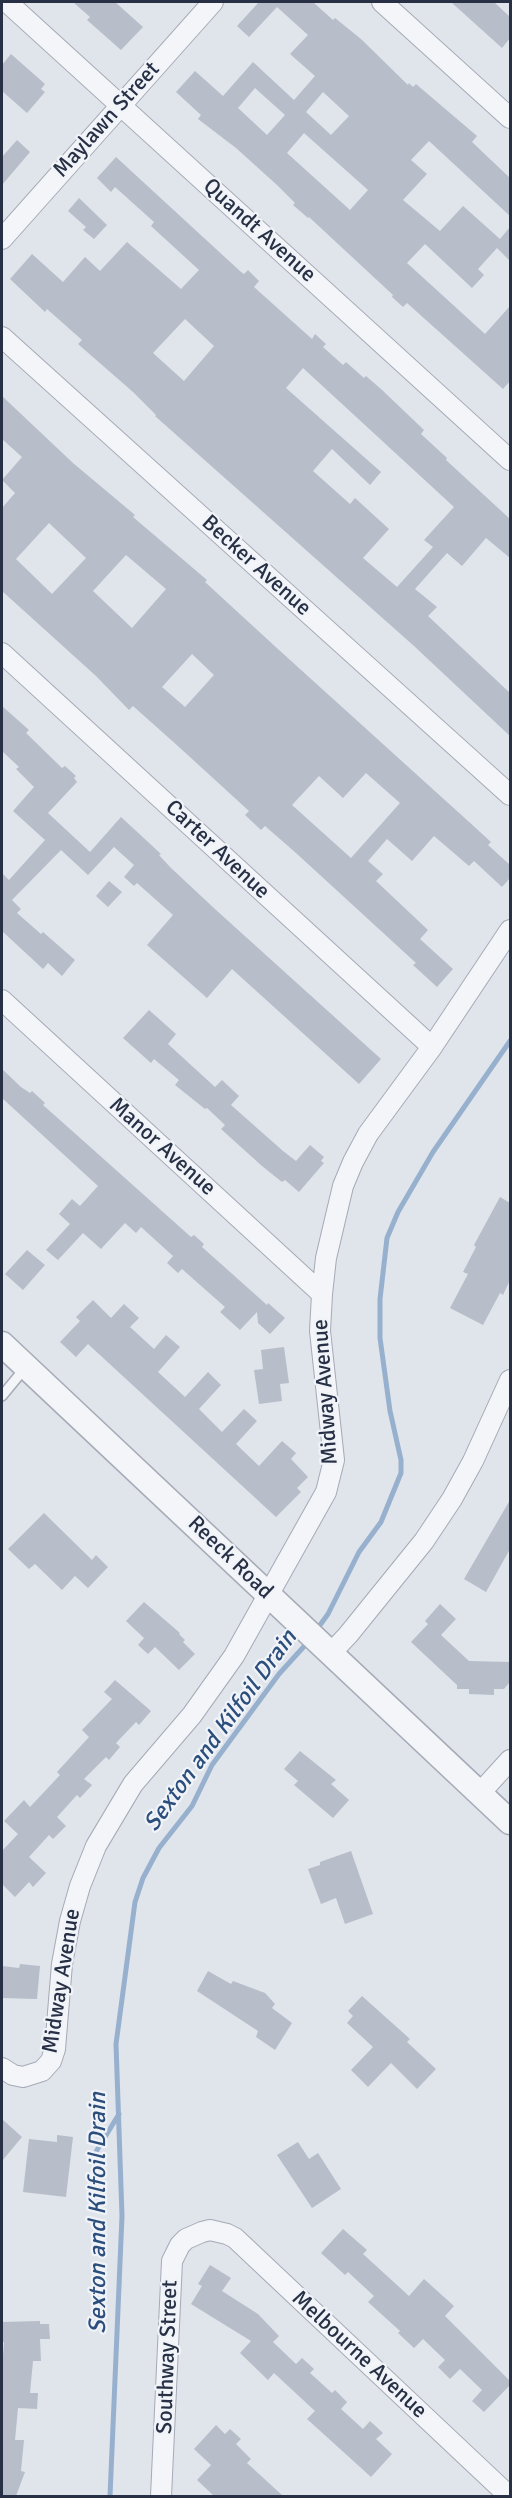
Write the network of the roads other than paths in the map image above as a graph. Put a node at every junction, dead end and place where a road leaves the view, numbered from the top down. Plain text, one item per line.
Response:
1 (7, 2) edge
2 (213, 2) edge
3 (382, 2) edge
4 (121, 105) junction
5 (510, 118) edge
6 (2, 238) edge
7 (2, 337) edge
8 (510, 460) edge
9 (2, 653) edge
10 (510, 795) edge
11 (510, 930) edge
12 (2, 1000) edge
13 (432, 1047) junction
14 (322, 1294) junction
15 (2, 1344) edge
16 (26, 1367) junction
17 (510, 1380) edge
18 (2, 1396) edge
19 (268, 1595) junction
20 (328, 1650) junction
21 (510, 1760) edge
22 (480, 1793) junction
23 (510, 1822) edge
24 (2, 2068) edge
25 (202, 2232) joint
26 (161, 2496) edge
27 (509, 2496) edge

1 - 4 street, Quandt Avenue
2 - 4 street, Maylawn Street
3 - 5 street
4 - 6 street, Maylawn Street
4 - 8 street, Quandt Avenue
7 - 10 street, Becker Avenue
9 - 13 street, Carter Avenue
11 - 13 street, Midway Avenue
12 - 14 street, Manor Avenue
13 - 14 street, Midway Avenue
14 - 19 street, Midway Avenue
15 - 16 street, Reeck Road
16 - 18 lane
16 - 19 street, Reeck Road
17 - 20 street
19 - 20 street, Reeck Road
19 - 24 street, Midway Avenue
20 - 22 street, Reeck Road
21 - 22 street
22 - 23 street, Reeck Road
25 - 26 street, Southway Street
25 - 27 street, Melbourne Avenue

